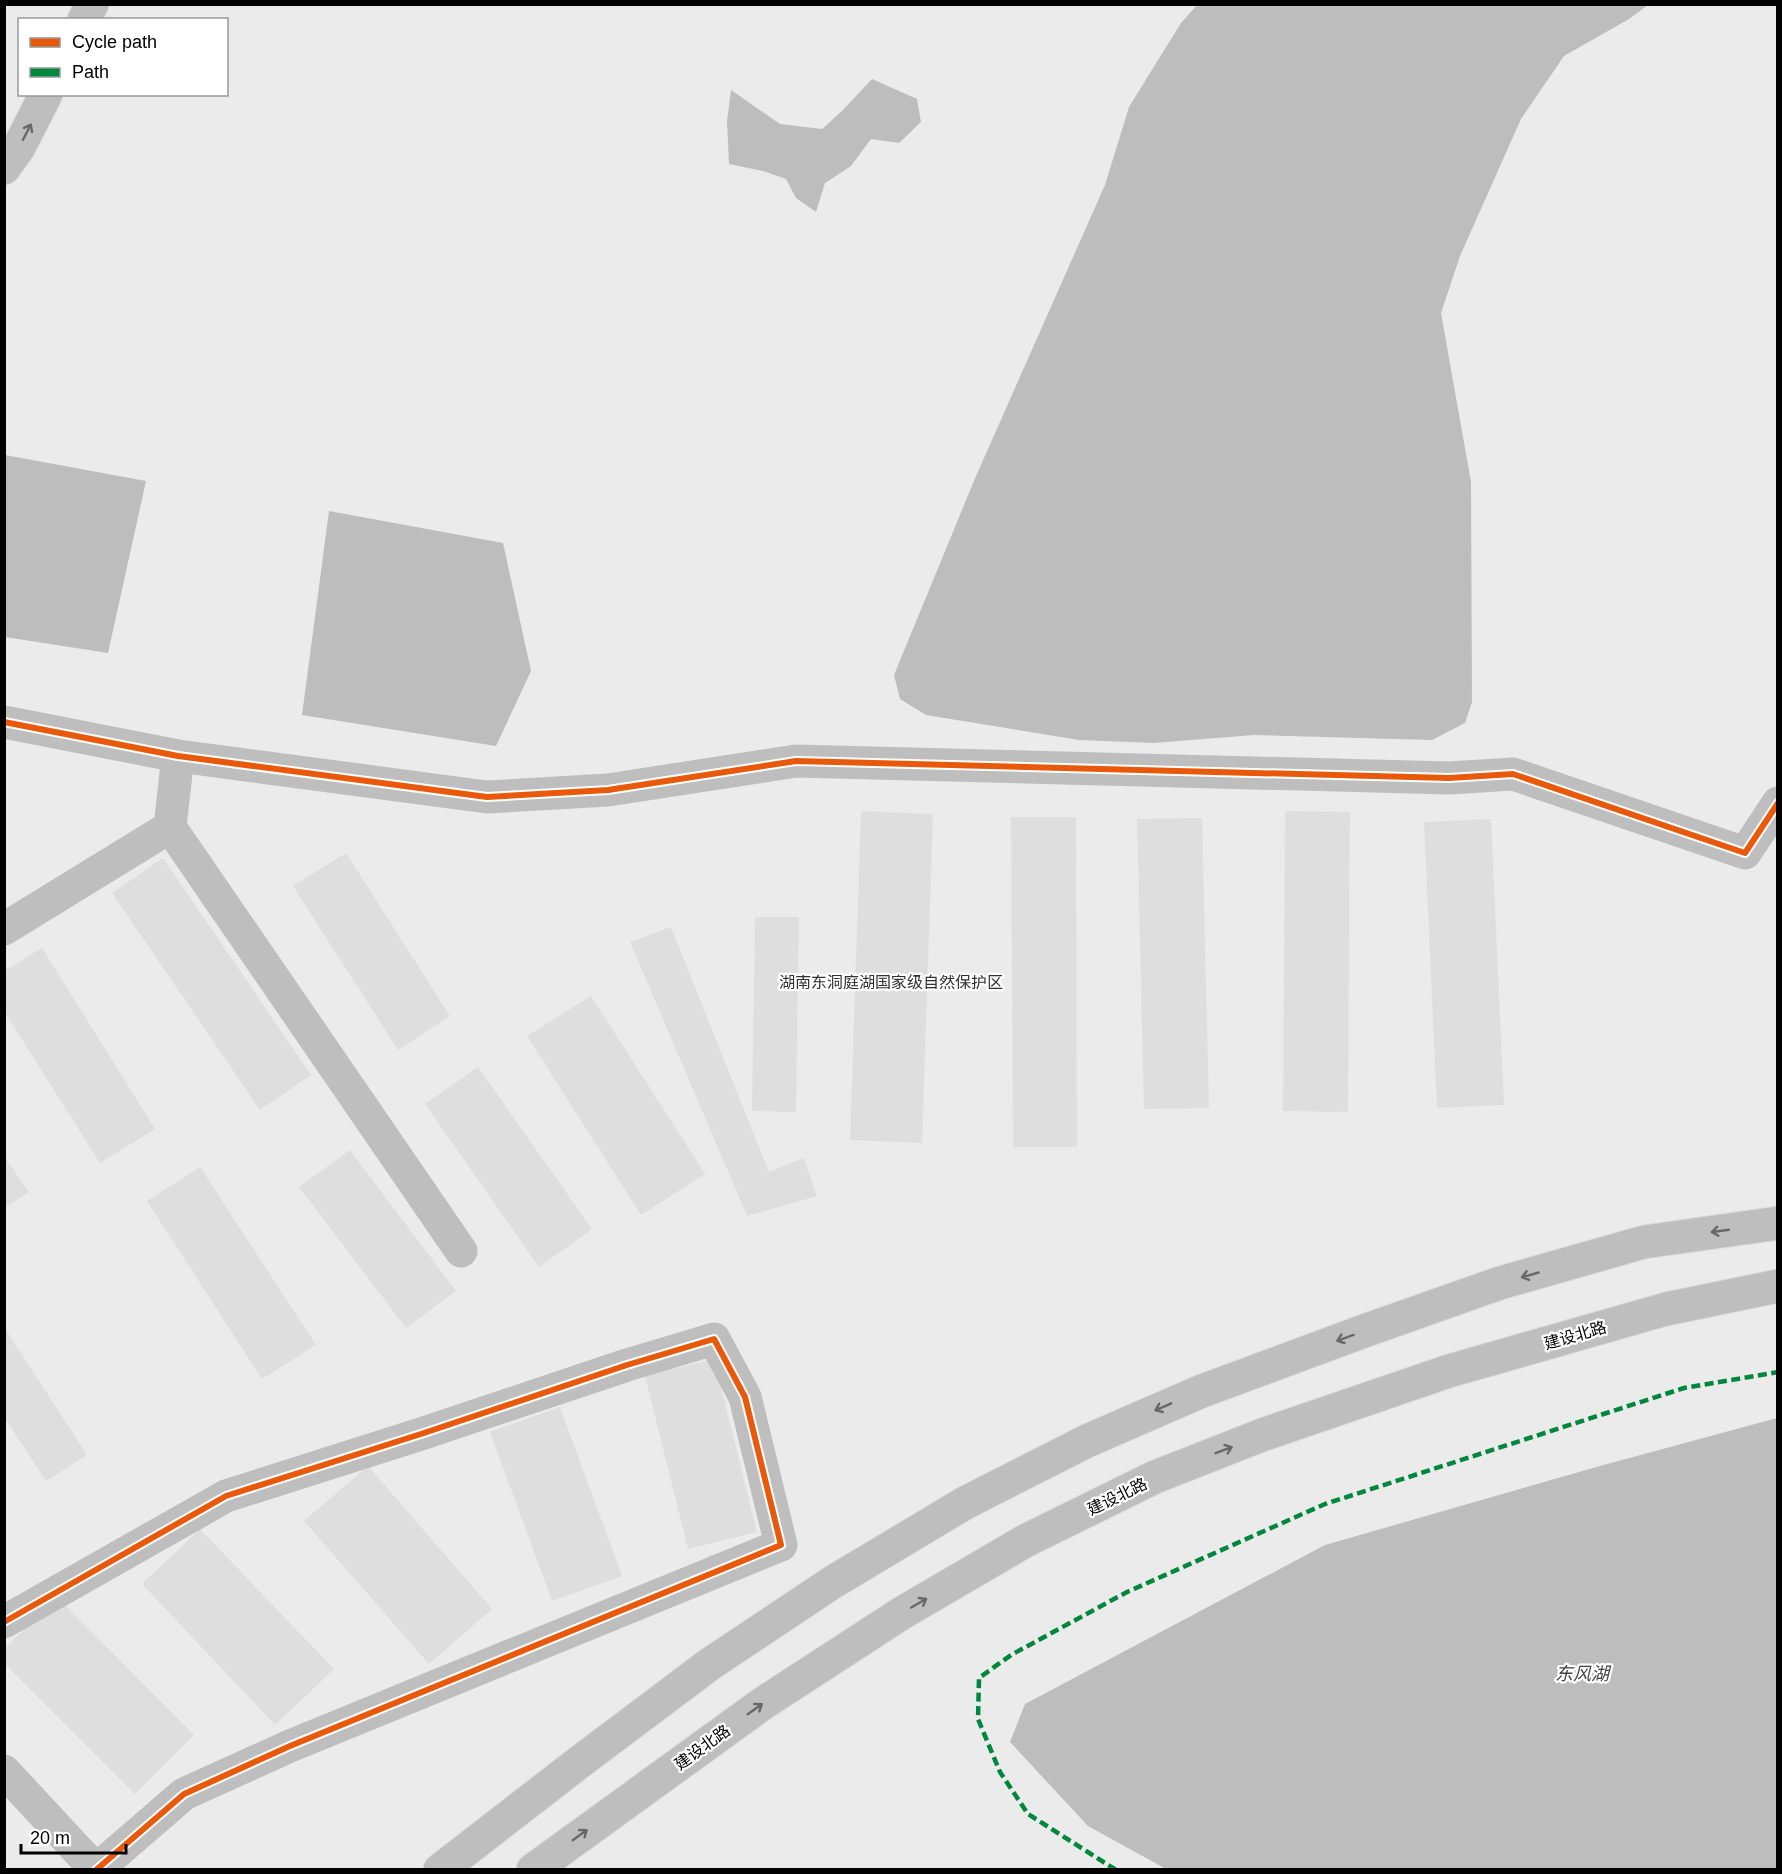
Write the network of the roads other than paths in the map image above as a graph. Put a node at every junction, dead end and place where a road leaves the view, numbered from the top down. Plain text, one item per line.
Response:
1 (92, 4) edge
2 (85, 18) edge
3 (45, 96) edge
4 (4, 168) edge
5 (4, 722) edge
6 (178, 756) junction
7 (1778, 803) edge
8 (170, 826) junction
9 (4, 928) edge
10 (1778, 1222) edge
11 (461, 1251) dead end
12 (1778, 1286) edge
13 (4, 1622) edge
14 (4, 1771) edge
15 (96, 1869) edge
16 (440, 1869) edge
17 (533, 1869) edge

1 - 2 street
4 -> 3 street
5 - 6 street
6 - 7 street
6 - 8 street
8 - 9 street
8 - 11 street
10 -> 16 street
17 -> 12 street, 建设北路
13 - 15 street
14 - 15 street

